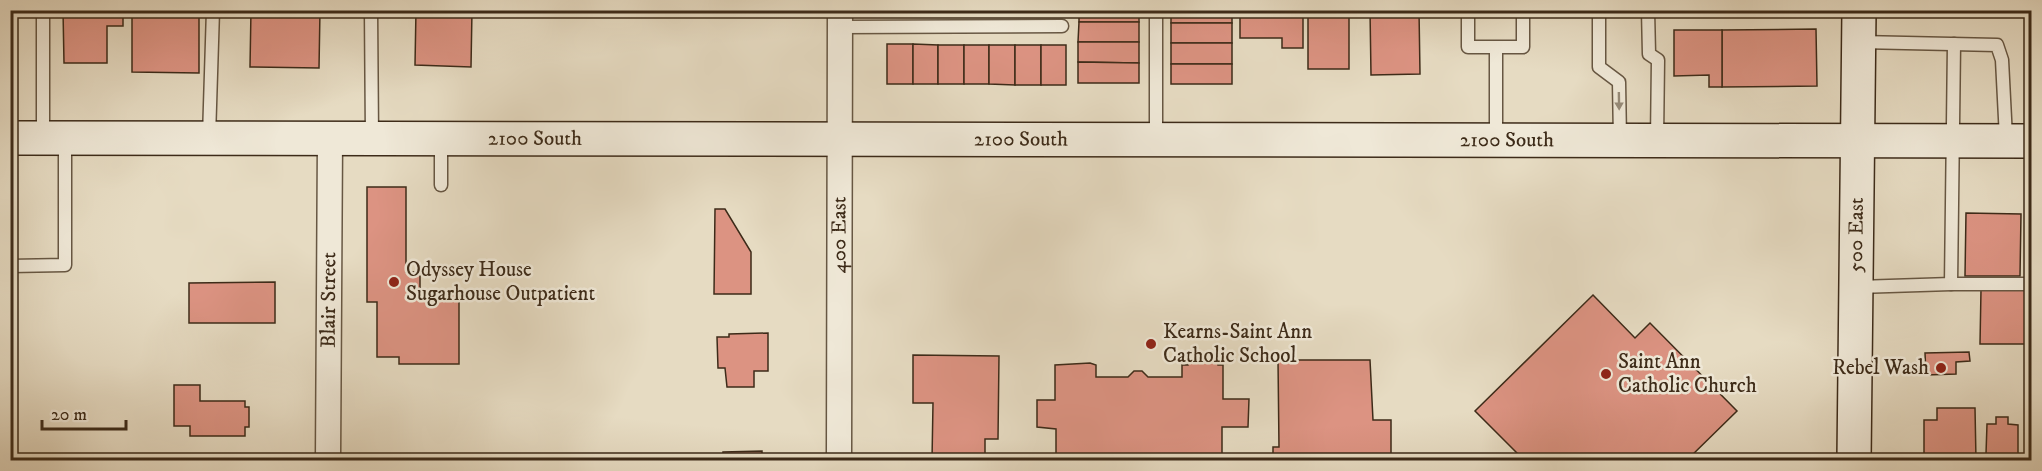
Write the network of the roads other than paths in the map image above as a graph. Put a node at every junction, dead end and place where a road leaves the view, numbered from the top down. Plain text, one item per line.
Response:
1 (43, 10) edge
2 (213, 10) edge
3 (372, 10) edge
4 (1156, 10) edge
5 (1468, 10) edge
6 (1523, 10) edge
7 (1599, 10) edge
8 (1648, 10) edge
9 (840, 19) edge
10 (1062, 26) dead end
11 (1859, 26) edge
12 (1954, 44) junction
13 (1496, 48) junction
14 (10, 138) edge
15 (54, 138) junction
16 (209, 138) junction
17 (330, 139) junction
18 (372, 139) junction
19 (441, 139) junction
20 (839, 139) junction
21 (1156, 139) junction
22 (1496, 140) junction
23 (1620, 141) junction
24 (1656, 141) junction
25 (1859, 141) junction
26 (2019, 141) edge
27 (1953, 142) junction
28 (441, 185) dead end
29 (10, 266) edge
30 (1951, 284) junction
31 (2031, 284) edge
32 (1858, 287) junction
33 (328, 460) edge
34 (839, 460) edge
35 (1854, 460) edge

1 - 15 lane
2 - 16 lane
3 - 18 lane
4 - 21 lane
5 - 13 lane
6 - 13 lane
7 -> 23 lane
8 - 24 lane
9 - 10 lane
9 - 20 street, 400 East
11 - 12 lane
11 - 25 main road, 500 East
12 - 26 lane
12 - 27 lane
13 - 22 lane
14 - 15 main road, 2100 South
15 - 16 main road, 2100 South
15 - 29 lane
16 - 17 main road, 2100 South
17 - 18 main road, 2100 South
17 - 33 street, Blair Street
18 - 19 main road, 2100 South
19 - 20 main road, 2100 South
19 - 28 lane
20 - 21 main road, 2100 South
20 - 34 street, 400 East
21 - 22 main road, 2100 South
22 - 23 main road, 2100 South
23 - 24 main road, 2100 South
24 - 25 main road, 2100 South
25 - 27 main road, 2100 South
25 - 32 main road, 500 East
26 - 27 main road, 2100 South
27 - 30 lane
30 - 31 lane
30 - 32 lane
32 - 35 main road, 500 East

